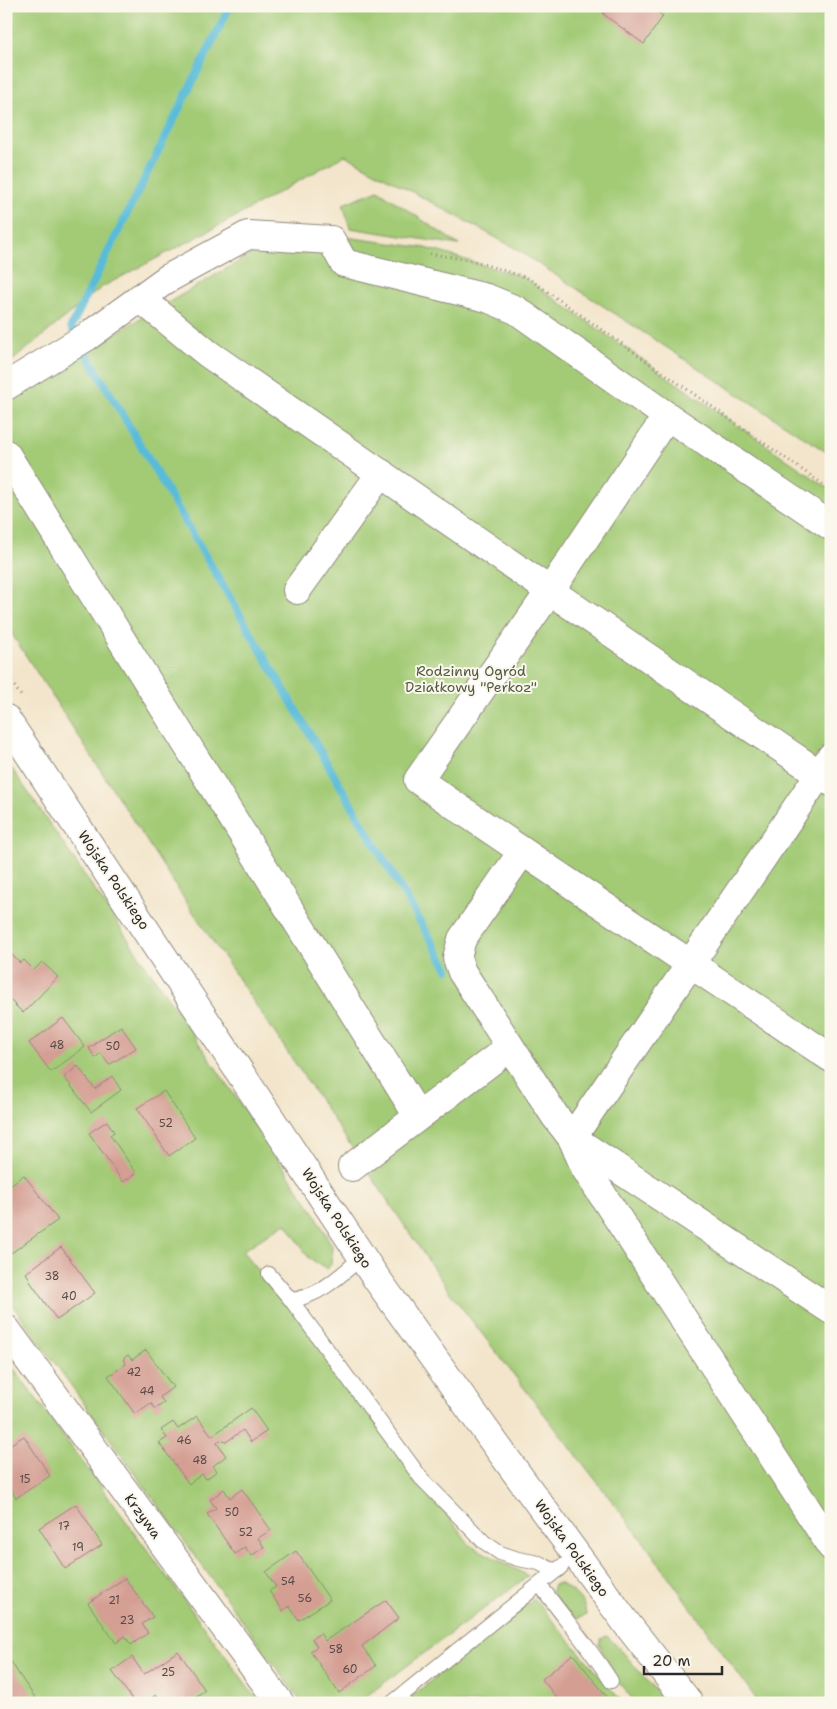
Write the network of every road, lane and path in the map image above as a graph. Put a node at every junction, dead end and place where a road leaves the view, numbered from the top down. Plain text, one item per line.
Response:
1 (140, 298) junction
2 (6, 386) edge
3 (667, 416) junction
4 (6, 454) edge
5 (380, 473) junction
6 (831, 526) edge
7 (297, 590) dead end
8 (550, 590) junction
9 (6, 719) edge
10 (827, 771) edge
11 (522, 852) junction
12 (691, 963) junction
13 (510, 1047) junction
14 (831, 1058) edge
15 (418, 1116) junction
16 (572, 1138) junction
17 (352, 1167) dead end
18 (362, 1257) junction
19 (269, 1274) dead end
20 (291, 1300) junction
21 (831, 1310) edge
22 (6, 1329) edge
23 (831, 1546) edge
24 (567, 1562) junction
25 (540, 1584) junction
26 (611, 1681) dead end
27 (280, 1703) edge
28 (392, 1703) edge
29 (689, 1703) edge

1 - 2 street
1 - 3 street
1 - 5 street
3 - 6 street
3 - 8 street
4 - 15 street
5 - 7 street
5 - 8 street
8 - 10 street
8 - 11 street
9 - 18 street, Wojska Polskiego
10 - 12 street
11 - 12 street
11 - 13 street
12 - 14 street
12 - 16 street
13 - 15 street
13 - 16 street
15 - 17 street
16 - 21 street
16 - 23 street
18 - 20 lane
18 - 24 street, Wojska Polskiego
19 - 20 lane
20 - 24 lane
22 - 27 street, Krzywa
24 - 25 lane
24 - 29 street, Wojska Polskiego
25 - 26 lane
25 - 28 lane

